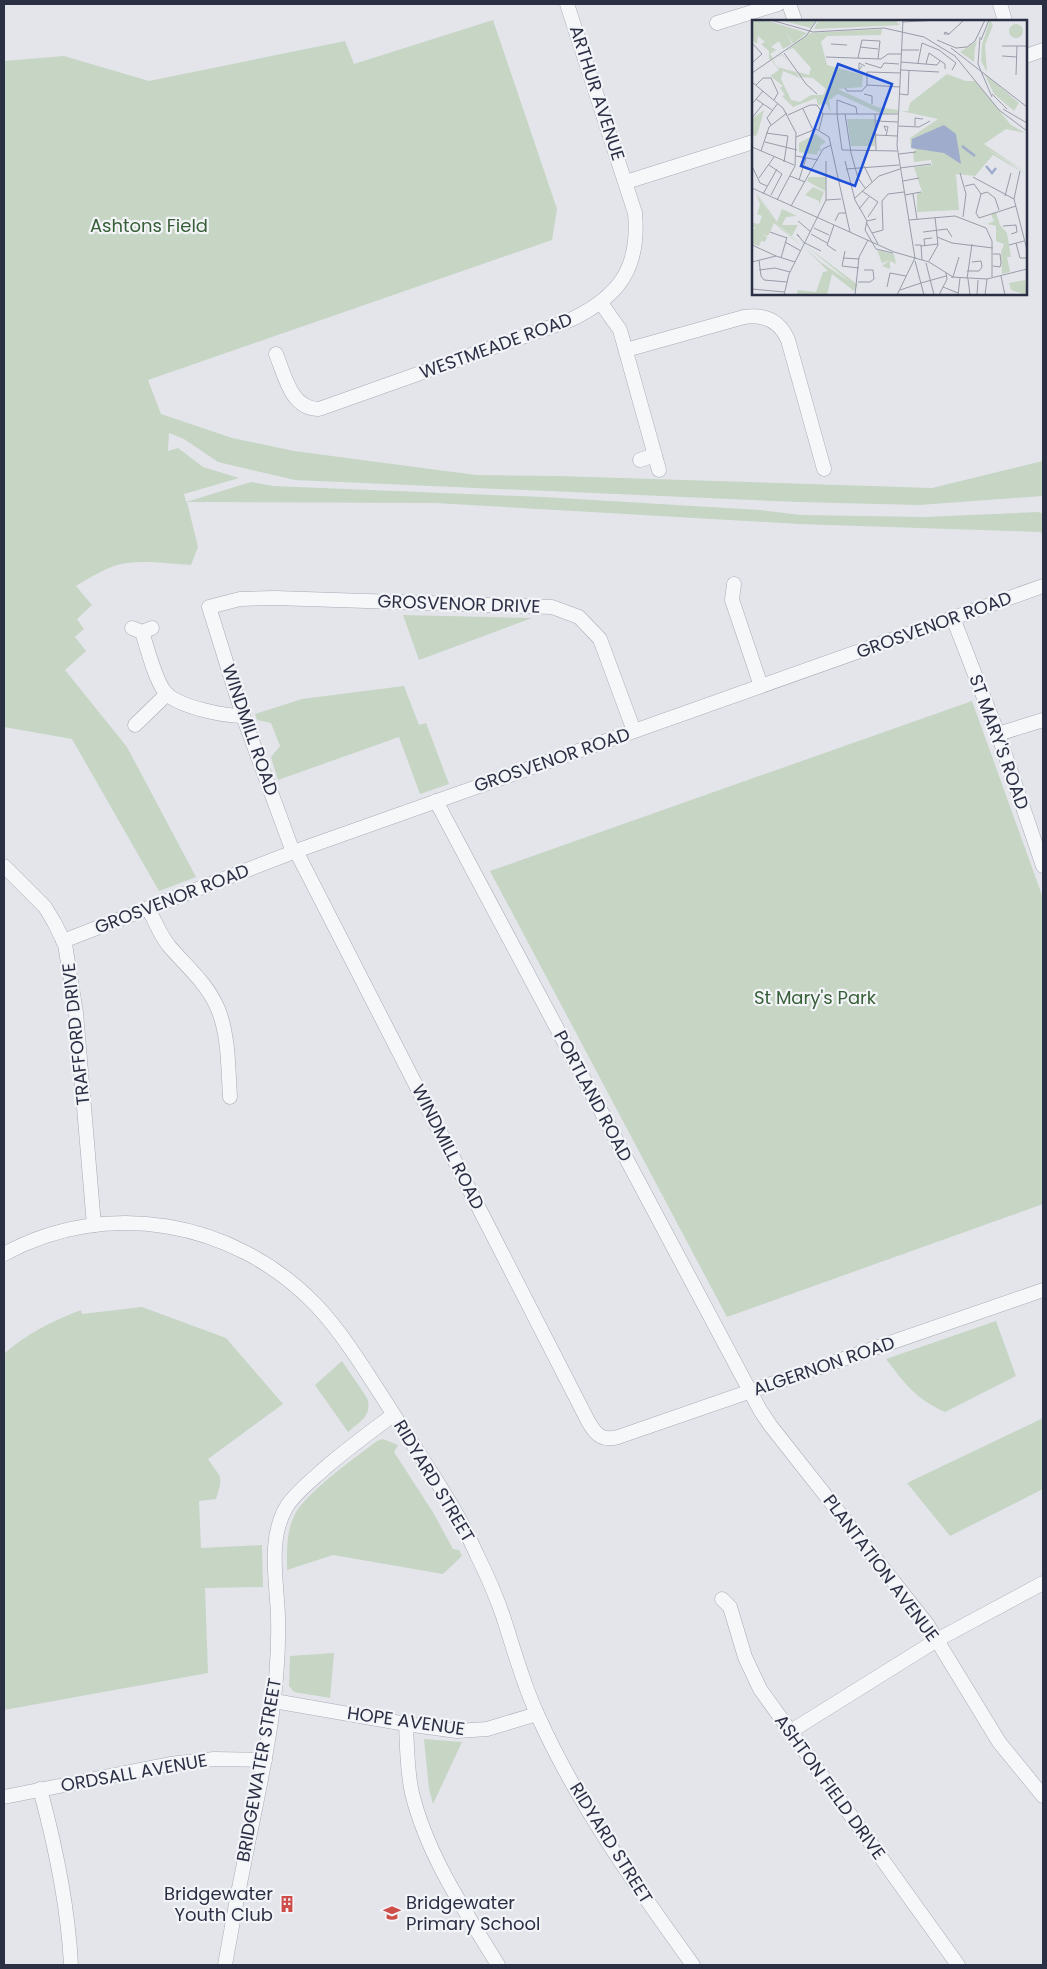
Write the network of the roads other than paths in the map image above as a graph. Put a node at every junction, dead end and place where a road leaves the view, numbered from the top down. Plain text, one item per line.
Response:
1 (567, 4) edge
2 (778, 4) edge
3 (789, 4) edge
4 (1000, 4) edge
5 (795, 20) edge
6 (1005, 20) edge
7 (717, 23) dead end
8 (1043, 50) edge
9 (1027, 56) edge
10 (752, 142) edge
11 (626, 182) junction
12 (601, 303) junction
13 (626, 350) junction
14 (276, 354) dead end
15 (655, 455) junction
16 (640, 460) dead end
17 (824, 469) dead end
18 (659, 470) dead end
19 (734, 584) dead end
20 (1043, 586) edge
21 (209, 608) joint
22 (953, 618) junction
23 (142, 630) dead end
24 (761, 686) junction
25 (167, 694) junction
26 (243, 716) junction
27 (1043, 720) edge
28 (135, 725) dead end
29 (634, 731) junction
30 (998, 734) junction
31 (436, 800) junction
32 (295, 851) junction
33 (4, 866) edge
34 (1043, 866) edge
35 (148, 908) junction
36 (63, 941) junction
37 (242, 1066) dead end
38 (228, 1067) junction
39 (230, 1097) dead end
40 (94, 1225) junction
41 (4, 1254) edge
42 (1043, 1290) edge
43 (751, 1391) junction
44 (393, 1415) junction
45 (605, 1439) joint
46 (1043, 1582) edge
47 (722, 1599) dead end
48 (937, 1640) junction
49 (274, 1701) junction
50 (537, 1714) junction
51 (406, 1724) junction
52 (791, 1731) junction
53 (265, 1760) junction
54 (40, 1790) junction
55 (1043, 1796) edge
56 (4, 1797) edge
57 (71, 1965) edge
58 (224, 1965) edge
59 (498, 1965) edge
60 (693, 1965) edge
61 (958, 1965) edge

1 - 11 street, ARTHUR AVENUE
2 - 7 street
3 - 5 street
4 - 6 street
8 - 9 street
10 - 11 street
11 - 12 street, WESTMEADE ROAD
12 - 13 street
12 - 14 street, WESTMEADE ROAD
13 - 15 street
13 - 17 street
15 - 16 street
15 - 18 street
19 - 24 street
20 - 22 street, GROSVENOR ROAD
21 - 26 street, WINDMILL ROAD
21 - 29 street, GROSVENOR DRIVE
22 - 24 street, GROSVENOR ROAD
22 - 30 street, ST MARY'S ROAD
23 - 25 street
24 - 29 street, GROSVENOR ROAD
25 - 26 street
25 - 28 street
26 - 32 street, WINDMILL ROAD
27 - 30 street
29 - 31 street, GROSVENOR ROAD
30 - 34 street, ST MARY'S ROAD
31 - 32 street, GROSVENOR ROAD
31 - 43 street, PORTLAND ROAD
32 - 35 street, GROSVENOR ROAD
32 - 45 street, WINDMILL ROAD
33 - 36 street, TRAFFORD DRIVE
35 - 36 street, GROSVENOR ROAD
35 - 38 street
36 - 40 street, TRAFFORD DRIVE
37 - 38 street
38 - 39 street
40 - 41 street, RIDYARD STREET
40 - 44 street, RIDYARD STREET
42 - 43 street, ALGERNON ROAD
43 - 45 street, ALGERNON ROAD
43 - 48 street, PLANTATION AVENUE
44 - 49 street, BRIDGEWATER STREET
44 - 50 street, RIDYARD STREET
46 - 48 street
47 - 52 street, ASHTON FIELD DRIVE
48 - 52 street
48 - 55 street, PLANTATION AVENUE
49 - 51 street, HOPE AVENUE
49 - 53 street, BRIDGEWATER STREET
50 - 51 street, HOPE AVENUE
50 - 60 street, RIDYARD STREET
51 - 59 street
52 - 61 street, ASHTON FIELD DRIVE
53 - 54 street, ORDSALL AVENUE
53 - 58 street, BRIDGEWATER STREET
54 - 56 street, ORDSALL AVENUE
54 - 57 street

